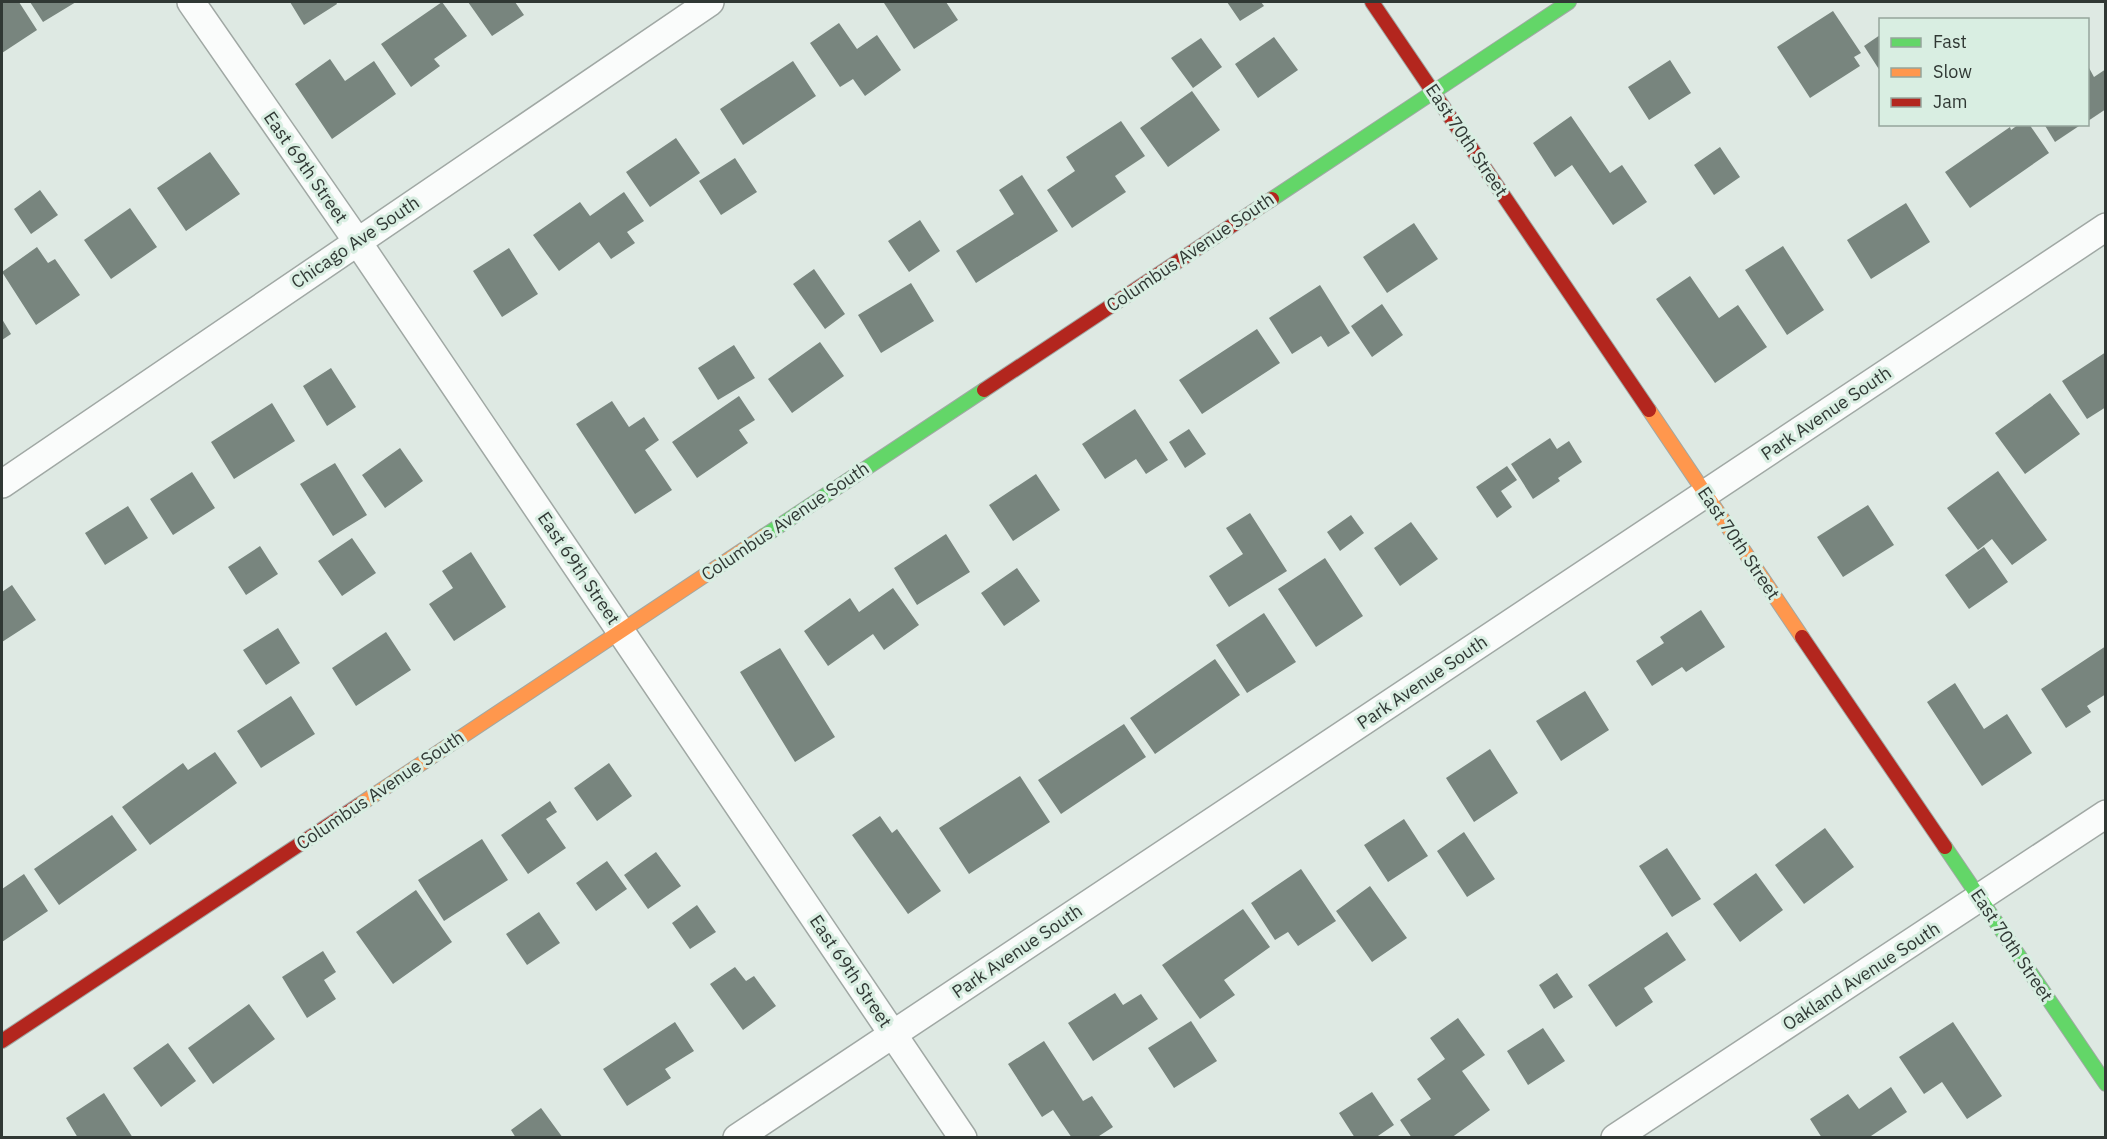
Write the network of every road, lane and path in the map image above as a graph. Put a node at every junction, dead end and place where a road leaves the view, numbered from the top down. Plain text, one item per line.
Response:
1 (191, 2) edge
2 (710, 2) edge
3 (1372, 2) edge
4 (1569, 2) edge
5 (1433, 90) junction
6 (2106, 227) edge
7 (357, 241) junction
8 (2, 484) edge
9 (1705, 494) junction
10 (621, 631) junction
11 (2106, 814) edge
12 (1980, 898) junction
13 (893, 1034) junction
14 (2, 1041) edge
15 (2106, 1084) edge
16 (737, 1137) edge
17 (963, 1137) edge
18 (1615, 1137) edge

1 - 7 street, East 69th Street
2 - 7 street, Chicago Ave South
3 - 5 street, East 70th Street
4 - 5 street, Columbus Avenue South
5 - 9 street, East 70th Street
5 - 10 street, Columbus Avenue South
6 - 9 street, Park Avenue South
7 - 8 street, Chicago Ave South
7 - 10 street, East 69th Street
9 - 12 street, East 70th Street
9 - 13 street, Park Avenue South
10 - 13 street, East 69th Street
10 - 14 street, Columbus Avenue South
11 - 12 street, Oakland Avenue South
12 - 15 street, East 70th Street
12 - 18 street, Oakland Avenue South
13 - 16 street, Park Avenue South
13 - 17 street, East 69th Street

